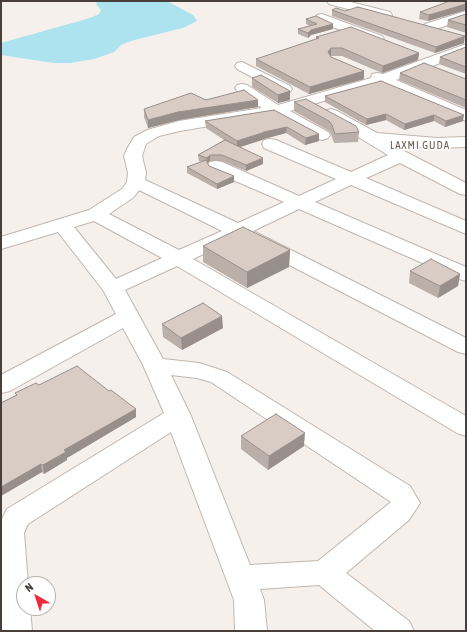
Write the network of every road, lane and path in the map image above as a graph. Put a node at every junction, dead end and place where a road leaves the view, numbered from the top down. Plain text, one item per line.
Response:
1 (333, 1) edge
2 (466, 15) edge
3 (322, 18) edge
4 (400, 19) edge
5 (415, 23) edge
6 (430, 27) junction
7 (351, 29) junction
8 (330, 35) edge
9 (461, 39) edge
10 (386, 42) edge
11 (414, 52) edge
12 (430, 63) junction
13 (242, 66) dead end
14 (363, 71) edge
15 (445, 73) edge
16 (384, 79) junction
17 (242, 88) dead end
18 (308, 100) junction
19 (276, 110) junction
20 (466, 116) edge
21 (322, 135) dead end
22 (373, 138) junction
23 (466, 142) edge
24 (270, 144) dead end
25 (400, 156) junction
26 (216, 166) dead end
27 (350, 178) junction
28 (136, 182) junction
29 (466, 190) edge
30 (299, 201) junction
31 (96, 214) junction
32 (62, 224) junction
33 (466, 228) edge
34 (236, 230) junction
35 (1, 243) edge
36 (178, 258) junction
37 (466, 275) edge
38 (113, 288) junction
39 (128, 316) junction
40 (466, 347) edge
41 (155, 365) junction
42 (1, 385) edge
43 (178, 416) junction
44 (465, 425) edge
45 (325, 573) junction
46 (240, 578) junction
47 (16, 631) edge
48 (251, 631) edge
49 (398, 631) edge

1 - 4 street
2 - 6 street
3 - 7 street
5 - 6 street
6 - 9 street
7 - 8 street
7 - 10 street
9 - 12 street
11 - 12 street
12 - 15 street
12 - 16 street
13 - 18 street
14 - 16 street
16 - 18 street
16 - 20 street
17 - 19 street
18 - 19 street
18 - 22 street
19 - 21 street
19 - 28 street
22 - 23 street
22 - 25 street
24 - 27 street
25 - 27 street
25 - 29 street
26 - 30 street
27 - 30 street
27 - 33 street
28 - 31 street
28 - 34 street
30 - 34 street
30 - 37 street
31 - 32 street
31 - 36 street
32 - 35 street
32 - 38 street
34 - 36 street
34 - 40 street
36 - 38 street
36 - 44 street
38 - 39 street
39 - 41 street
39 - 42 street
41 - 43 street
41 - 45 street
43 - 46 street
43 - 47 street
45 - 46 street
45 - 49 street
46 - 48 street

